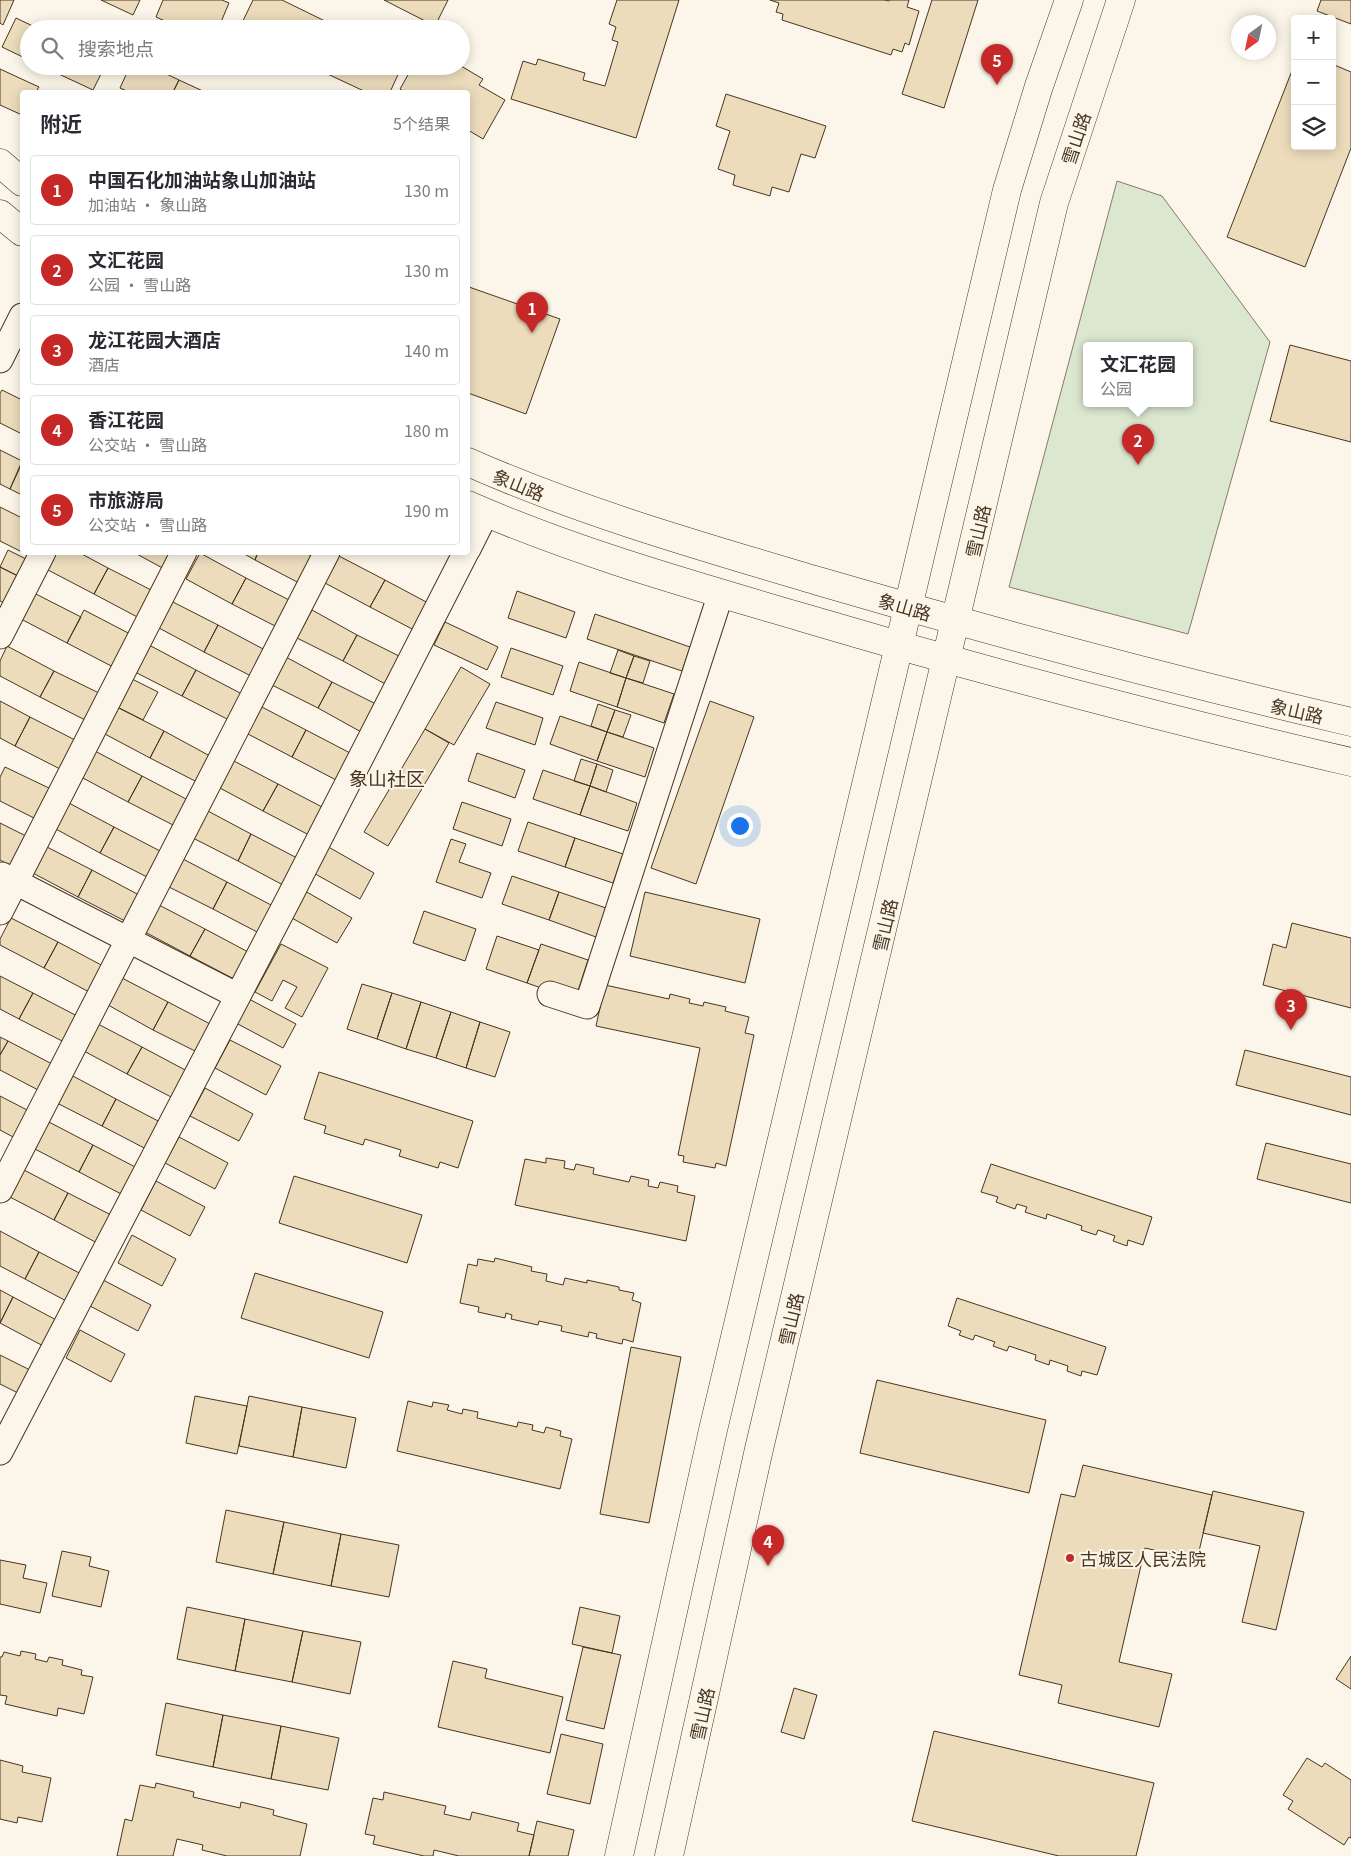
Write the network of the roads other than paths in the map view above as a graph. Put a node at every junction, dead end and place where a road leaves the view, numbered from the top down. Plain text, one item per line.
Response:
1 (1069, 0) edge
2 (1121, 0) edge
3 (0, 163) edge
4 (20, 180) edge
5 (0, 214) edge
6 (20, 230) edge
7 (20, 320) edge
8 (0, 360) edge
9 (470, 463) edge
10 (477, 509) edge
11 (470, 538) edge
12 (41, 555) edge
13 (182, 555) edge
14 (325, 555) edge
15 (465, 555) edge
16 (721, 592) junction
17 (908, 608) junction
18 (956, 621) junction
19 (0, 636) edge
20 (899, 646) junction
21 (947, 659) junction
22 (1351, 722) edge
23 (1351, 762) edge
24 (8, 878) edge
25 (0, 912) edge
26 (128, 940) junction
27 (550, 994) dead end
28 (238, 996) junction
29 (0, 1190) edge
30 (0, 1452) edge
31 (619, 1856) edge
32 (669, 1856) edge

1 - 17 main road
2 - 18 main road, 雪山路
3 - 4 main road
5 - 6 main road
7 - 8 street
9 - 17 main road, 象山路
10 - 11 street
10 - 16 main road
12 - 19 street
13 - 24 street
14 - 26 street
15 - 28 street
16 - 20 main road
16 - 27 street
17 - 18 main road, 象山路
17 - 20 main road
18 - 21 main road, 雪山路
18 - 22 main road, 象山路
20 - 21 main road
20 - 31 main road
21 - 23 main road
21 - 32 main road, 雪山路
24 - 25 street
24 - 26 street
26 - 28 street
26 - 29 street
28 - 30 street

